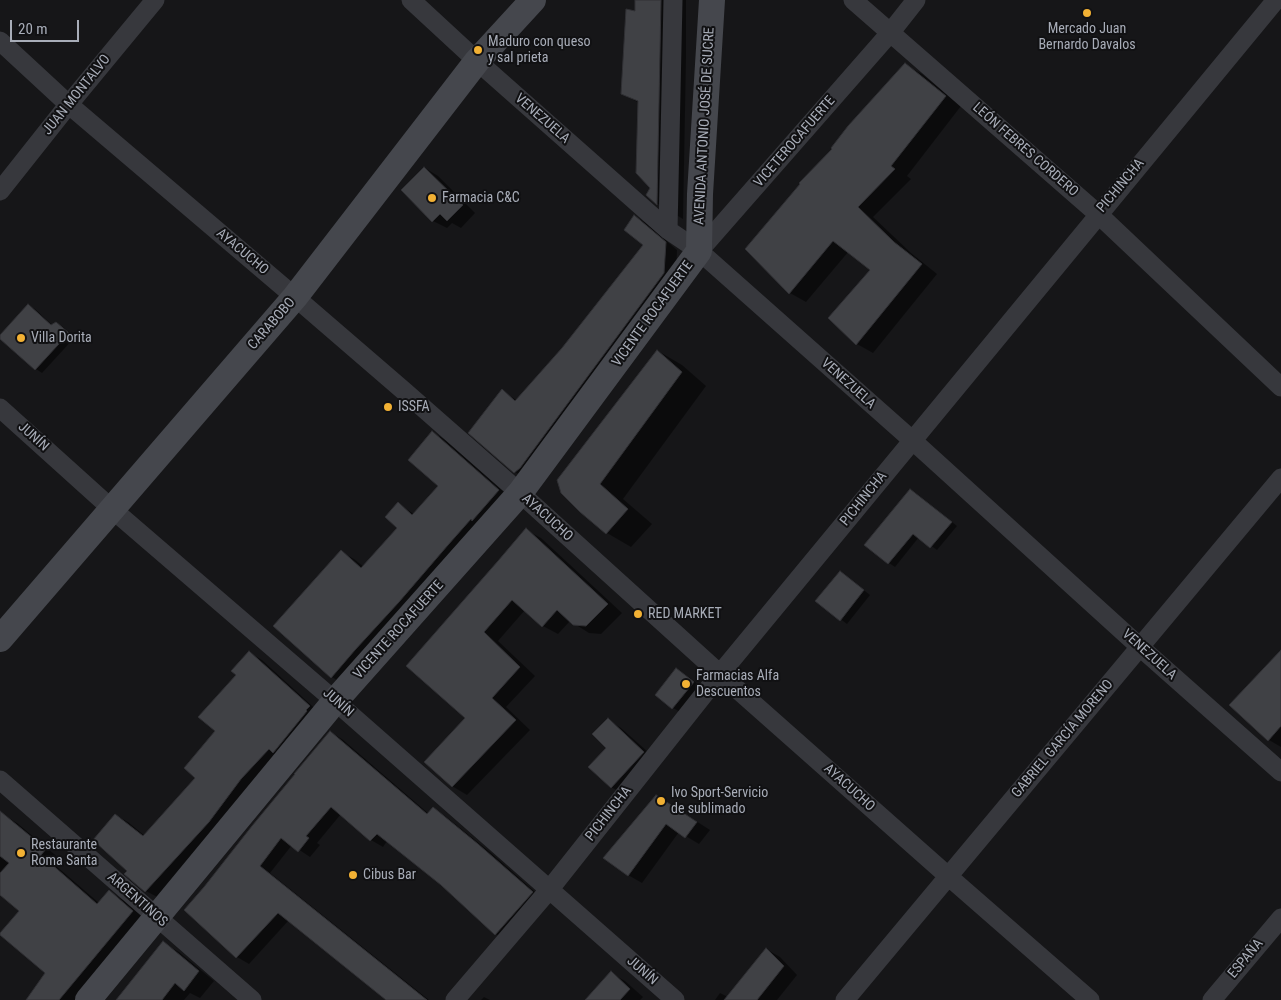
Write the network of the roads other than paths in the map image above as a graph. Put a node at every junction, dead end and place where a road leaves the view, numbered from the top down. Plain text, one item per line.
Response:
1 (155, 0) edge
2 (411, 0) edge
3 (532, 0) edge
4 (673, 0) edge
5 (712, 0) edge
6 (853, 0) edge
7 (916, 0) edge
8 (1276, 0) edge
9 (1281, 4) edge
10 (890, 32) junction
11 (0, 41) edge
12 (477, 61) junction
13 (69, 104) junction
14 (0, 191) edge
15 (1098, 214) junction
16 (668, 230) junction
17 (699, 251) junction
18 (295, 296) junction
19 (1281, 387) edge
20 (0, 408) edge
21 (912, 440) junction
22 (1281, 478) edge
23 (520, 493) junction
24 (112, 509) junction
25 (0, 639) edge
26 (1140, 647) junction
27 (720, 674) junction
28 (335, 701) junction
29 (1281, 772) edge
30 (0, 780) edge
31 (948, 876) junction
32 (549, 890) junction
33 (156, 917) junction
34 (1281, 918) edge
35 (88, 1000) edge
36 (252, 1000) edge
37 (455, 1000) edge
38 (675, 1000) edge
39 (845, 1000) edge
40 (1090, 1000) edge
41 (1212, 1000) edge

1 - 13 street, JUAN MONTALVO
2 - 12 street, VENEZUELA
3 - 12 main road, CARABOBO
4 - 16 street
5 - 17 main road, AVENIDA ANTONIO JOSÉ DE SUCRE
6 - 10 street, LEÓN FEBRES CORDERO
7 - 10 street
8 - 9 street
8 - 15 street, PICHINCHA
10 - 15 street, LEÓN FEBRES CORDERO
10 - 17 street, VICETEROCAFUERTE
11 - 13 street, AYACUCHO
12 - 16 street, VENEZUELA
12 - 18 main road, CARABOBO
13 - 14 street, JUAN MONTALVO
13 - 18 street, AYACUCHO
15 - 19 street, LEÓN FEBRES CORDERO
15 - 21 street, PICHINCHA
16 - 17 street, VENEZUELA
17 - 21 street, VENEZUELA
17 - 23 main road, VICENTE ROCAFUERTE
18 - 23 street, AYACUCHO
18 - 24 main road, CARABOBO
20 - 24 street, JUNÍN
21 - 26 street, VENEZUELA
21 - 27 street, PICHINCHA
22 - 26 street, GABRIEL GARCÍA MORENO
23 - 27 street, AYACUCHO
23 - 28 main road, VICENTE ROCAFUERTE
24 - 25 main road, CARABOBO
24 - 28 street, JUNÍN
26 - 29 street, VENEZUELA
26 - 31 street, GABRIEL GARCÍA MORENO
27 - 31 street, AYACUCHO
27 - 32 street, PICHINCHA
28 - 32 street, JUNÍN
28 - 33 main road, VICENTE ROCAFUERTE
30 - 33 street, ARGENTINOS
31 - 39 street, GABRIEL GARCÍA MORENO
31 - 40 street, AYACUCHO
32 - 37 street, PICHINCHA
32 - 38 street, JUNÍN
33 - 35 main road, VICENTE ROCAFUERTE
33 - 36 street, ARGENTINOS
34 - 41 street, ESPAÑA

